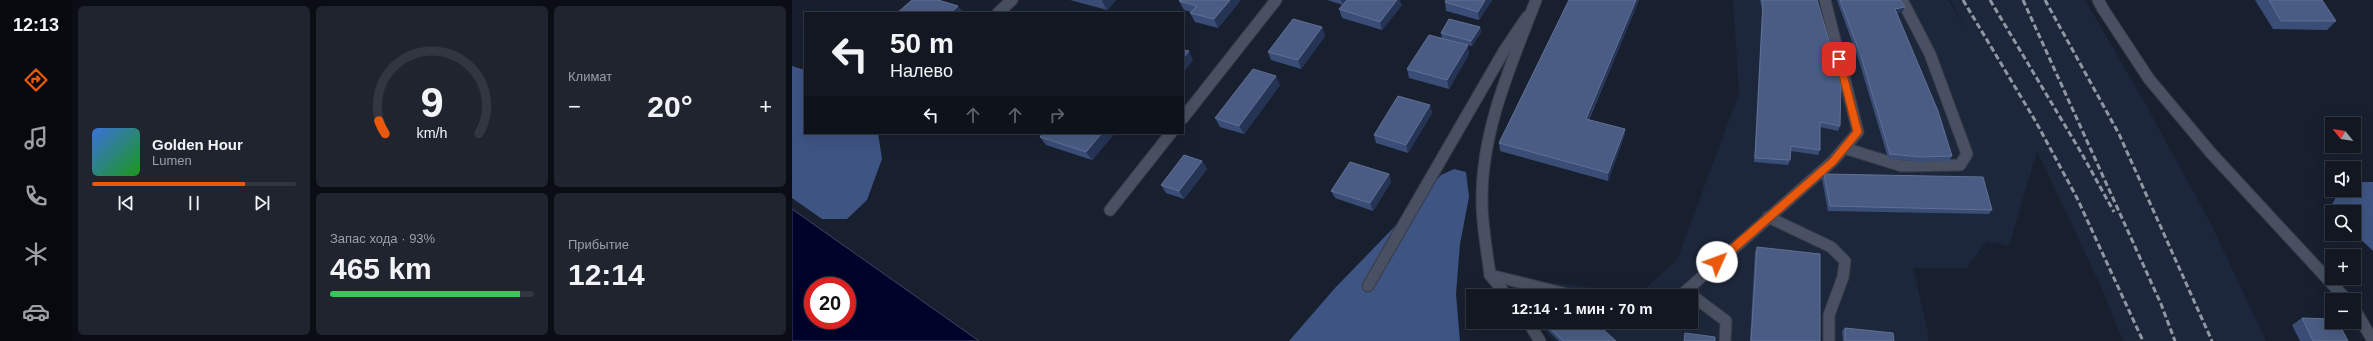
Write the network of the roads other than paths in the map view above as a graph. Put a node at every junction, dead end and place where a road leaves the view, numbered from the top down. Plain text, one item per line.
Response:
1 (1012, 0) edge
2 (1276, 0) edge
3 (1824, 0) edge
4 (1902, 0) edge
5 (1534, 4) edge
6 (2101, 4) edge
7 (999, 12) edge
8 (1184, 117) edge
9 (1170, 134) edge
10 (1844, 148) junction
11 (1110, 210) dead end
12 (1768, 217) junction
13 (1490, 274) junction
14 (1368, 286) dead end
15 (1502, 289) edge
16 (1548, 289) edge
17 (1687, 289) edge
18 (2340, 293) edge
19 (1698, 303) edge
20 (2361, 320) edge
21 (1532, 329) edge
22 (1540, 341) edge
23 (1725, 341) edge
24 (1829, 341) edge
25 (2373, 341) edge

1 - 7 street
2 - 8 street
3 - 10 street
4 - 10 street
5 - 13 street
5 - 14 street
6 - 18 street
9 - 11 street
10 - 12 street
12 - 17 street
12 - 24 street
13 - 15 street
13 - 16 street
19 - 23 street
20 - 25 street
21 - 22 street

